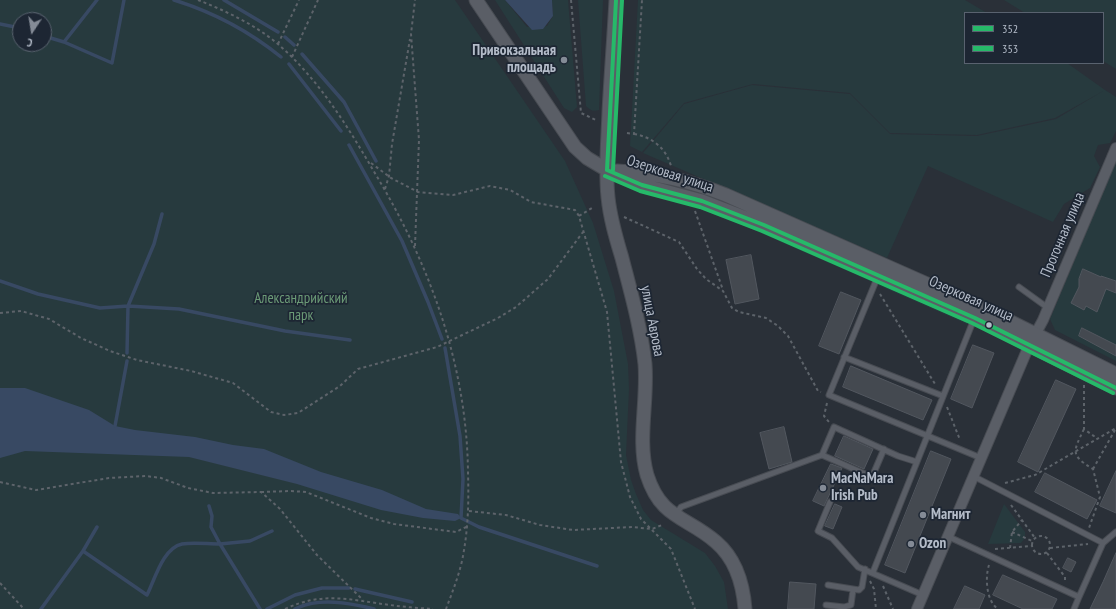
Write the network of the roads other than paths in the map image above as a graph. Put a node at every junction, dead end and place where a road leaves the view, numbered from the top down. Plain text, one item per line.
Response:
1 (476, 0) edge
2 (616, 0) edge
3 (1116, 148) edge
4 (607, 170) junction
5 (879, 276) junction
6 (1019, 288) dead end
7 (1048, 308) junction
8 (975, 318) junction
9 (1033, 339) junction
10 (844, 357) junction
11 (1116, 374) edge
12 (1116, 388) edge
13 (943, 396) junction
14 (927, 435) junction
15 (884, 448) junction
16 (822, 455) junction
17 (981, 458) junction
18 (917, 462) junction
19 (973, 476) junction
20 (830, 502) dead end
21 (674, 516) junction
22 (1116, 532) edge
23 (947, 536) junction
24 (1103, 543) junction
25 (865, 569) junction
26 (873, 572) junction
27 (828, 585) dead end
28 (853, 590) junction
29 (922, 595) junction
30 (1079, 597) junction
31 (826, 605) dead end
32 (745, 609) edge
33 (916, 609) edge
34 (1074, 609) edge

1 - 4 street
2 - 4 street, улица Аврова
3 - 7 street, Прогонная улица
4 - 5 street, Озерковая улица
4 - 21 street, улица Аврова
5 - 8 street, Озерковая улица
5 - 9 street, Озерковая улица
5 - 10 lane
6 - 7 lane
7 - 9 street, Прогонная улица
8 - 9 street, Озерковая улица
8 - 13 lane
9 - 11 street, Озерковая улица
9 - 12 street, Озерковая улица
9 - 17 street, Прогонная улица
10 - 13 lane
10 - 14 lane
13 - 14 lane
14 - 17 lane
14 - 18 lane
15 - 16 lane
15 - 16 lane
15 - 18 lane
16 - 21 lane
17 - 19 street, Прогонная улица
18 - 26 lane
19 - 23 street, Прогонная улица
19 - 24 lane
20 - 25 lane
21 - 32 street, улица Аврова
22 - 24 lane
23 - 29 street, Прогонная улица
23 - 30 lane
24 - 30 lane
25 - 26 lane
25 - 28 lane
26 - 29 lane
27 - 28 lane
28 - 31 lane
29 - 33 street, Прогонная улица
30 - 34 lane

